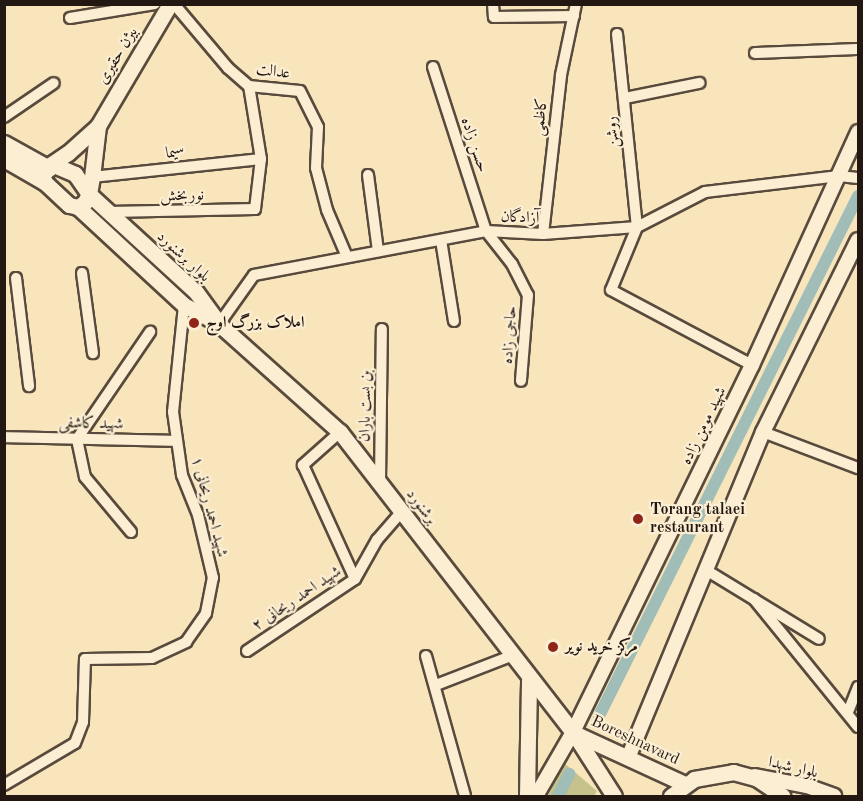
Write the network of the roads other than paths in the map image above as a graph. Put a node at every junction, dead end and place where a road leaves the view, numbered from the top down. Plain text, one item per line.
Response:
1 (155, 4) edge
2 (172, 4) edge
3 (493, 4) edge
4 (576, 4) edge
5 (574, 16) junction
6 (70, 18) dead end
7 (617, 34) dead end
8 (858, 49) edge
9 (755, 53) dead end
10 (433, 67) dead end
11 (54, 83) dead end
12 (699, 83) dead end
13 (249, 86) junction
14 (625, 99) junction
15 (4, 117) edge
16 (98, 126) junction
17 (858, 132) edge
18 (4, 143) edge
19 (4, 159) edge
20 (261, 159) junction
21 (45, 175) junction
22 (368, 175) dead end
23 (839, 176) junction
24 (92, 177) junction
25 (856, 178) edge
26 (89, 194) junction
27 (78, 207) junction
28 (109, 212) junction
29 (637, 227) junction
30 (486, 231) junction
31 (543, 234) junction
32 (441, 240) junction
33 (858, 240) edge
34 (378, 252) junction
35 (347, 257) junction
36 (82, 273) dead end
37 (16, 278) dead end
38 (184, 305) junction
39 (454, 321) dead end
40 (219, 324) junction
41 (382, 329) dead end
42 (150, 332) dead end
43 (93, 353) dead end
44 (752, 364) junction
45 (521, 381) dead end
46 (29, 386) dead end
47 (340, 432) junction
48 (763, 432) junction
49 (4, 437) edge
50 (77, 439) junction
51 (177, 441) junction
52 (858, 468) edge
53 (380, 482) junction
54 (402, 512) junction
55 (131, 532) dead end
56 (706, 570) junction
57 (354, 579) junction
58 (754, 599) junction
59 (819, 639) dead end
60 (247, 651) dead end
61 (426, 656) dead end
62 (511, 656) junction
63 (529, 680) junction
64 (436, 685) junction
65 (858, 687) edge
66 (848, 712) junction
67 (858, 727) edge
68 (573, 732) junction
69 (628, 758) junction
70 (743, 774) junction
71 (4, 784) edge
72 (685, 784) junction
73 (465, 796) edge
74 (527, 796) edge
75 (536, 796) edge
76 (614, 796) edge
77 (671, 796) edge
78 (783, 796) edge
79 (834, 796) edge

1 - 6 street
2 - 13 street, عدالت
2 - 16 main road, بیژن حقیری
3 - 5 street
4 - 5 street, کاظمی
5 - 31 street, کاظمی
7 - 14 street, روشن
8 - 9 street
10 - 30 street, حسن زاده
11 - 15 street
12 - 14 street
13 - 20 street
13 - 35 street, عدالت
14 - 29 street, روشن
16 - 21 main road
16 - 24 main road
17 - 23 street, شهید مومن زاده
18 - 21 main road
19 - 21 main road
20 - 24 street, سیما
20 - 28 street, نوربخش
21 - 26 main road, بلوار برشنورد
21 - 27 main road, بلوار برشنورد
22 - 34 street
23 - 25 street, آزادگان
23 - 29 street, آزادگان
23 - 44 street, شهید مومن زاده
24 - 26 main road
26 - 27 main road
26 - 28 main road, بلوار برشنورد
27 - 38 main road, بلوار برشنورد
28 - 40 main road, بلوار برشنورد
29 - 31 street, آزادگان
29 - 44 street
30 - 31 street, آزادگان
30 - 32 street, آزادگان
30 - 45 street, حاجی زاده
32 - 34 street, آزادگان
32 - 39 street
33 - 48 street
34 - 35 street, آزادگان
35 - 40 street, آزادگان
36 - 43 street
37 - 46 street
38 - 40 main road, بلوار برشنورد
38 - 51 street, شهید احمد ریحانی ۱
40 - 47 main road, برشنورد
41 - 53 street, بن بست باران
42 - 50 street
44 - 68 street, شهید مومن زاده
47 - 53 main road, برشنورد
47 - 57 street
48 - 52 street
48 - 56 street
49 - 50 street, شهید کاشفی
50 - 51 street, شهید کاشفی
50 - 55 street
51 - 71 street, شهید احمد ریحانی ۱
53 - 54 main road, برشنورد
54 - 57 street, شهید احمد ریحانی ۲
54 - 62 main road, برشنورد
56 - 58 street
56 - 69 street
57 - 60 street, شهید احمد ریحانی ۲
58 - 59 street
58 - 66 street
61 - 64 street
62 - 63 main road, برشنورد
62 - 64 street
63 - 68 main road, برشنورد
63 - 74 main road
64 - 73 street
65 - 66 street
66 - 67 street
68 - 69 main road, Boreshnavard
68 - 75 street, شهید مومن زاده
68 - 76 main road, Boreshnavard
69 - 72 main road, Boreshnavard
70 - 72 main road
70 - 78 main road
70 - 79 street, بلوار شهدا
72 - 77 main road

